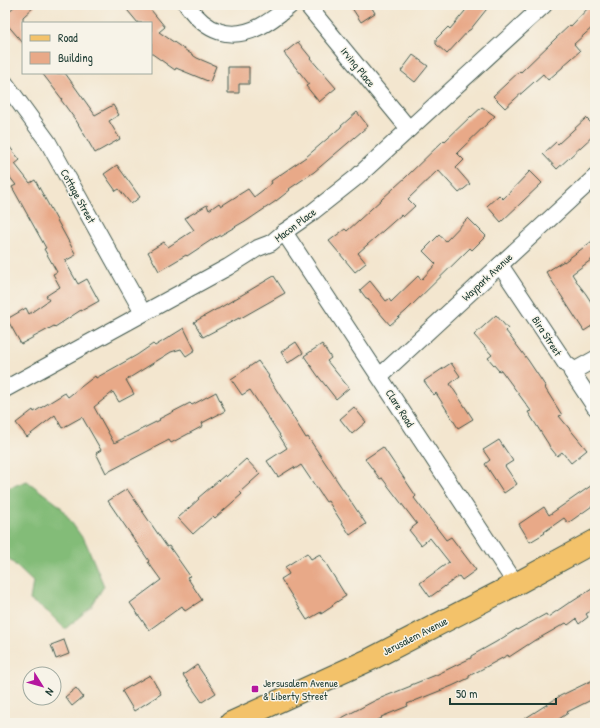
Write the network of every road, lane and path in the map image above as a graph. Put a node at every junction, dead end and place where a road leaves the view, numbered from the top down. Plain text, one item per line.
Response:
1 (187, 5) edge
2 (291, 5) edge
3 (307, 5) edge
4 (544, 5) edge
5 (5, 83) edge
6 (409, 129) junction
7 (595, 177) edge
8 (284, 232) junction
9 (500, 265) junction
10 (143, 313) junction
11 (595, 358) edge
12 (572, 372) junction
13 (380, 376) junction
14 (5, 389) edge
15 (595, 407) edge
16 (595, 541) edge
17 (516, 584) junction
18 (243, 721) edge

1 - 2 street
3 - 6 street, Irving Place
4 - 6 street, Macon Place
5 - 10 street, Cottage Street
6 - 8 street, Macon Place
7 - 9 street, Waypark Avenue
8 - 10 street, Macon Place
8 - 13 street, Clare Road
9 - 12 street, Bira Street
9 - 13 street, Waypark Avenue
10 - 14 street, Macon Place
11 - 12 street
12 - 15 street, Bira Street
13 - 17 street, Clare Road
16 - 17 main road, Jerusalem Avenue
17 - 18 main road, Jerusalem Avenue

